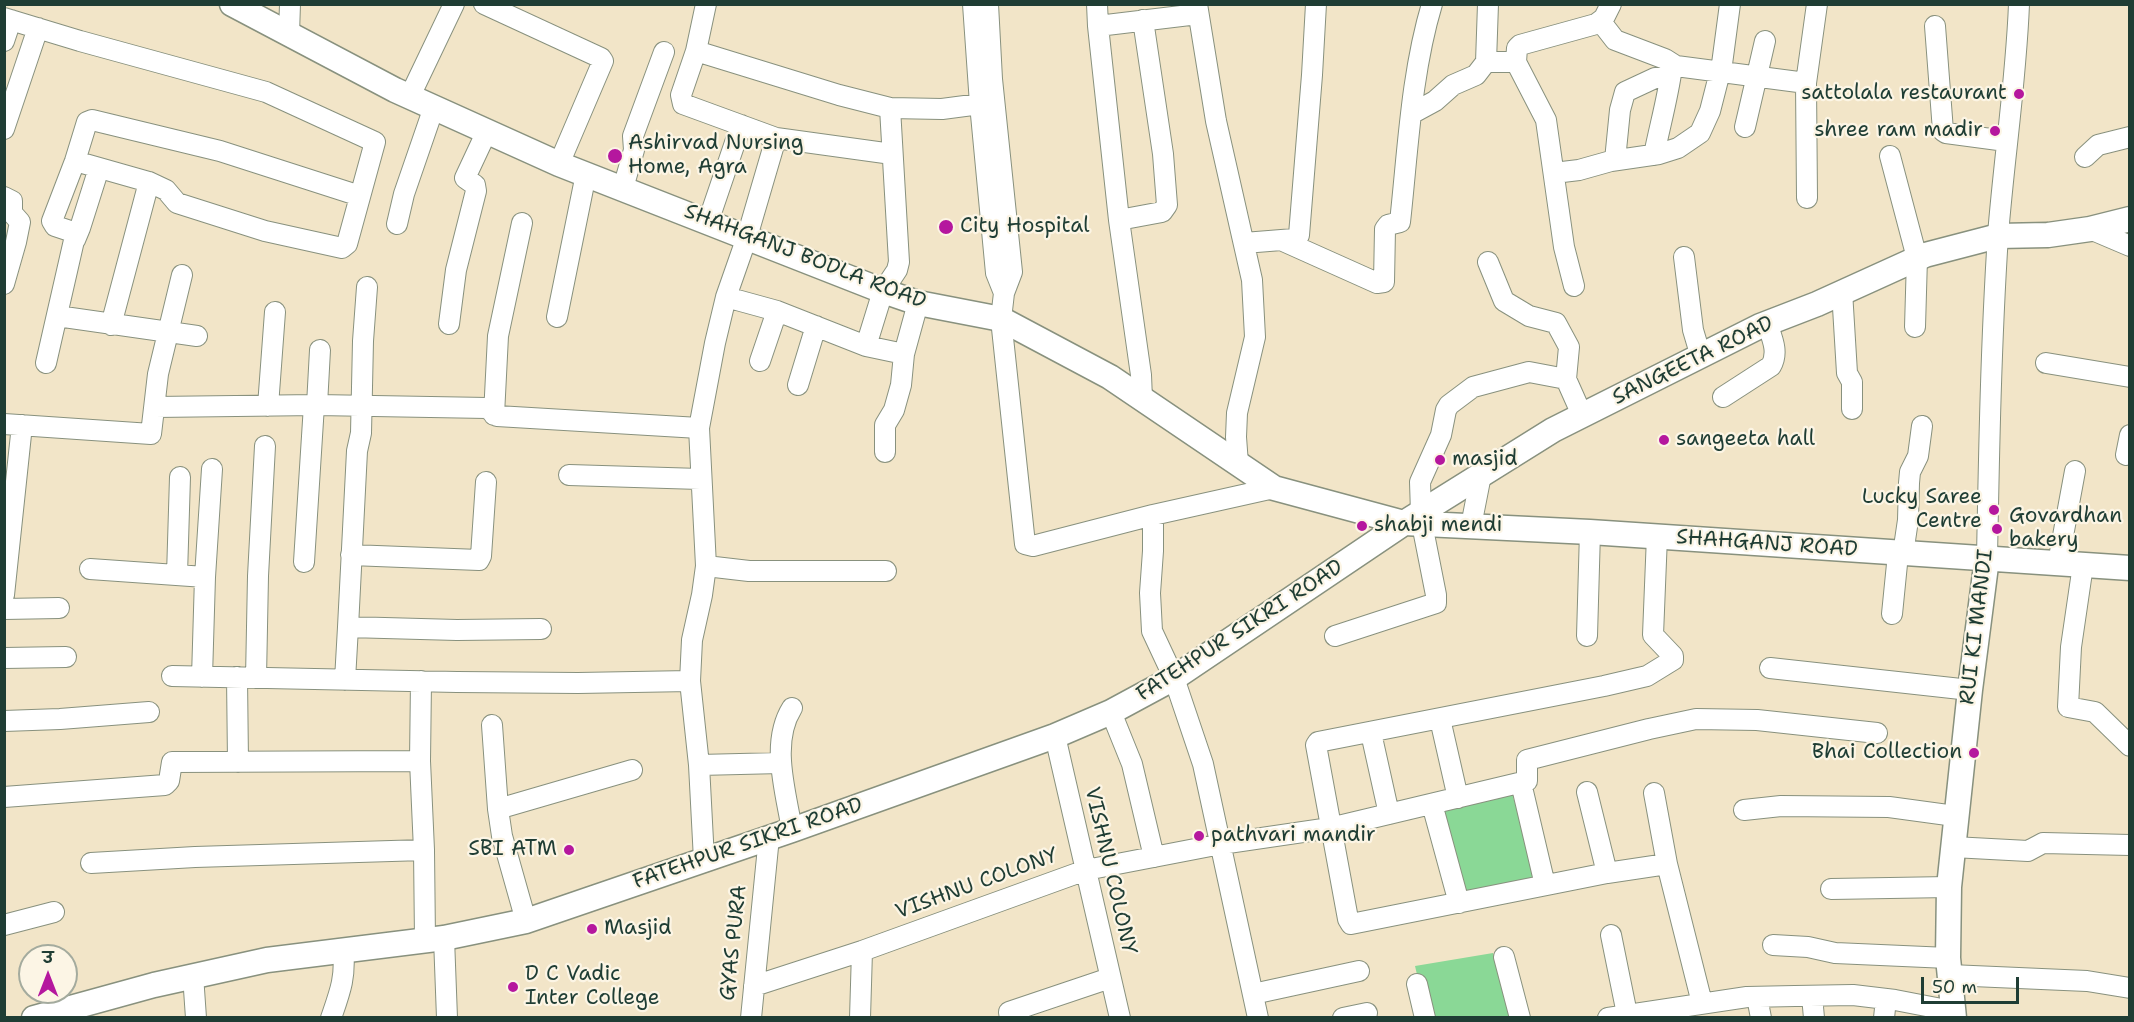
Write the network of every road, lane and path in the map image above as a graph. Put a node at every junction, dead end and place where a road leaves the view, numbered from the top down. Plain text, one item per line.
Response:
1 (232, 4) edge
2 (290, 4) edge
3 (454, 4) edge
4 (484, 4) edge
5 (973, 4) edge
6 (988, 4) edge
7 (1097, 4) edge
8 (1316, 4) edge
9 (1432, 4) edge
10 (1488, 4) edge
11 (1611, 4) edge
12 (1730, 4) edge
13 (1817, 4) edge
14 (2019, 4) edge
15 (703, 6) edge
16 (1198, 9) edge
17 (8, 19) edge
18 (1143, 20) junction
19 (1600, 22) junction
20 (1098, 26) junction
21 (1935, 26) dead end
22 (38, 28) junction
23 (289, 34) junction
24 (4, 41) edge
25 (1765, 41) dead end
26 (696, 51) junction
27 (664, 52) dead end
28 (1486, 62) junction
29 (1516, 62) junction
30 (1671, 71) junction
31 (1719, 73) junction
32 (1757, 77) junction
33 (1806, 83) junction
34 (410, 96) junction
35 (980, 104) junction
36 (435, 107) junction
37 (890, 108) junction
38 (1411, 114) junction
39 (741, 125) junction
40 (1745, 127) dead end
41 (4, 129) edge
42 (487, 131) junction
43 (2130, 137) edge
44 (776, 138) junction
45 (2007, 141) junction
46 (892, 154) junction
47 (1654, 155) junction
48 (1890, 156) dead end
49 (2085, 157) dead end
50 (1615, 160) junction
51 (75, 161) junction
52 (559, 164) junction
53 (99, 168) junction
54 (1554, 173) junction
55 (586, 174) junction
56 (149, 182) junction
57 (623, 188) junction
58 (360, 196) junction
59 (4, 197) edge
60 (1807, 198) dead end
61 (2130, 219) edge
62 (1119, 220) junction
63 (708, 222) junction
64 (522, 223) dead end
65 (397, 224) dead end
66 (2090, 229) junction
67 (1998, 236) junction
68 (747, 237) junction
69 (75, 240) junction
70 (1281, 240) junction
71 (1244, 243) junction
72 (2130, 246) edge
73 (1684, 257) dead end
74 (1917, 258) junction
75 (1488, 262) dead end
76 (182, 275) dead end
77 (4, 284) edge
78 (1574, 285) dead end
79 (367, 287) dead end
80 (883, 291) junction
81 (1842, 291) junction
82 (1004, 294) junction
83 (726, 297) junction
84 (918, 303) junction
85 (777, 311) junction
86 (275, 312) dead end
87 (57, 316) junction
88 (557, 317) dead end
89 (1001, 319) junction
90 (1767, 323) junction
91 (449, 324) dead end
92 (111, 325) junction
93 (816, 326) junction
94 (1915, 327) dead end
95 (169, 333) junction
96 (197, 336) dead end
97 (866, 346) junction
98 (320, 350) dead end
99 (904, 354) junction
100 (1701, 357) junction
101 (760, 361) dead end
102 (46, 363) dead end
103 (2046, 363) dead end
104 (2130, 377) edge
105 (1566, 379) junction
106 (798, 385) dead end
107 (1723, 397) dead end
108 (1142, 399) junction
109 (315, 405) junction
110 (268, 406) junction
111 (362, 406) junction
112 (155, 407) junction
113 (1852, 409) dead end
114 (1582, 415) junction
115 (494, 416) junction
116 (13, 424) edge
117 (1922, 426) dead end
118 (699, 428) junction
119 (265, 446) dead end
120 (885, 452) dead end
121 (1238, 464) junction
122 (212, 469) dead end
123 (2075, 471) dead end
124 (569, 475) dead end
125 (1481, 475) junction
126 (180, 477) dead end
127 (700, 479) junction
128 (486, 482) dead end
129 (1274, 488) junction
130 (1153, 515) junction
131 (1416, 520) junction
132 (1471, 526) junction
133 (1590, 532) junction
134 (1657, 536) junction
135 (1900, 554) junction
136 (351, 555) junction
137 (1987, 558) junction
138 (304, 562) dead end
139 (2058, 563) junction
140 (2083, 565) junction
141 (706, 566) junction
142 (2130, 568) edge
143 (90, 569) dead end
144 (886, 571) dead end
145 (177, 575) junction
146 (204, 577) junction
147 (4, 595) edge
148 (59, 608) dead end
149 (4, 609) edge
150 (1892, 614) dead end
151 (348, 627) junction
152 (542, 629) dead end
153 (1335, 636) dead end
154 (1587, 636) dead end
155 (66, 657) dead end
156 (4, 658) edge
157 (1770, 668) dead end
158 (172, 676) dead end
159 (202, 677) junction
160 (247, 678) junction
161 (1174, 678) junction
162 (345, 680) junction
163 (421, 681) junction
164 (690, 681) junction
165 (1970, 690) junction
166 (792, 708) dead end
167 (149, 712) dead end
168 (1112, 712) junction
169 (1440, 719) junction
170 (4, 721) edge
171 (492, 725) dead end
172 (1371, 733) junction
173 (1877, 733) dead end
174 (1055, 736) junction
175 (2130, 746) edge
176 (420, 761) junction
177 (238, 762) junction
178 (781, 762) junction
179 (699, 765) junction
180 (632, 770) dead end
181 (1521, 783) junction
182 (1587, 792) dead end
183 (1654, 793) dead end
184 (4, 797) edge
185 (1458, 798) junction
186 (1432, 804) junction
187 (498, 810) junction
188 (1744, 810) dead end
189 (1389, 814) junction
190 (1955, 816) junction
191 (1330, 828) junction
192 (792, 830) junction
193 (769, 837) junction
194 (1221, 844) junction
195 (2130, 845) edge
196 (1953, 847) junction
197 (424, 850) junction
198 (1154, 857) junction
199 (704, 860) junction
200 (91, 863) dead end
201 (1667, 864) junction
202 (1086, 870) junction
203 (1607, 873) junction
204 (1545, 885) junction
205 (1949, 887) junction
206 (1831, 890) dead end
207 (1459, 903) junction
208 (54, 912) dead end
209 (526, 921) junction
210 (4, 925) edge
211 (1611, 935) dead end
212 (435, 939) junction
213 (1773, 945) dead end
214 (343, 950) junction
215 (862, 951) junction
216 (1504, 957) dead end
217 (1949, 967) junction
218 (1359, 971) dead end
219 (193, 975) junction
220 (1110, 978) junction
221 (1417, 984) dead end
222 (754, 986) junction
223 (2130, 988) edge
224 (1253, 994) junction
225 (1812, 996) junction
226 (1757, 997) junction
227 (1702, 1004) junction
228 (1885, 1008) edge
229 (99, 1009) edge
230 (1367, 1013) dead end
231 (1627, 1014) junction
232 (1953, 1014) edge
233 (1004, 1016) edge
234 (34, 1017) edge
235 (196, 1017) edge
236 (331, 1017) edge
237 (447, 1017) edge
238 (751, 1017) edge
239 (860, 1017) edge
240 (1120, 1017) edge
241 (1258, 1017) edge
242 (1342, 1017) edge
243 (1425, 1017) edge
244 (1520, 1017) edge
245 (1608, 1017) edge
246 (1761, 1017) edge
247 (1814, 1017) edge

1 - 23 main road, SHAHGANJ BODLA ROAD
2 - 23 street
3 - 34 street
4 - 52 street
5 - 35 street
6 - 82 street
7 - 20 street
8 - 70 street
9 - 38 street
10 - 28 street
11 - 19 street
12 - 31 street
13 - 33 street
14 - 45 street, RUI KI MANDI
15 - 26 street
16 - 18 street
16 - 71 street
17 - 22 street
17 - 24 street
18 - 20 street
18 - 62 street
19 - 29 street
19 - 30 street
20 - 62 street
21 - 45 street
22 - 41 street
22 - 58 street
23 - 34 main road, SHAHGANJ BODLA ROAD
25 - 32 street
26 - 37 street
26 - 39 street
27 - 57 street
28 - 29 street
28 - 38 street
29 - 54 street
30 - 31 street
30 - 47 street
30 - 50 street
31 - 32 street
31 - 47 street
32 - 33 street
32 - 40 street
33 - 60 street
34 - 36 main road, SHAHGANJ BODLA ROAD
35 - 37 street
35 - 82 street
36 - 42 main road, SHAHGANJ BODLA ROAD
36 - 65 street
37 - 46 street
38 - 70 street
39 - 44 street
39 - 63 street
42 - 52 main road, SHAHGANJ BODLA ROAD
42 - 91 street
43 - 49 street
44 - 46 street
44 - 68 street
45 - 67 street, RUI KI MANDI
46 - 80 street
47 - 50 street
48 - 74 street
50 - 54 street
51 - 53 street
51 - 58 street
51 - 69 street
52 - 55 main road, SHAHGANJ BODLA ROAD
53 - 56 street
53 - 69 street
54 - 78 street
55 - 57 main road, SHAHGANJ BODLA ROAD
55 - 88 street
56 - 58 street
56 - 92 street
57 - 63 main road, SHAHGANJ BODLA ROAD
59 - 77 street
61 - 66 main road, SANGEETA ROAD
62 - 108 street
63 - 68 main road, SHAHGANJ BODLA ROAD
64 - 115 street
66 - 67 main road, SANGEETA ROAD
66 - 72 street
67 - 74 main road, SANGEETA ROAD
67 - 137 street, RUI KI MANDI
68 - 80 main road, SHAHGANJ BODLA ROAD
68 - 83 street
69 - 87 street
70 - 71 street
71 - 121 street
73 - 100 street
74 - 81 main road, SANGEETA ROAD
74 - 94 street
75 - 105 street
76 - 95 street
79 - 111 street
80 - 84 main road, SHAHGANJ BODLA ROAD
80 - 97 street
81 - 90 main road, SANGEETA ROAD
81 - 113 street
82 - 89 street
83 - 85 street
83 - 118 street
84 - 89 main road, SHAHGANJ BODLA ROAD
84 - 99 street
85 - 93 street
85 - 101 street
86 - 110 street
87 - 92 street
87 - 102 street
89 - 108 main road, SHAHGANJ BODLA ROAD
89 - 130 street
90 - 100 main road, SANGEETA ROAD
90 - 107 street
92 - 95 street
93 - 97 street
93 - 106 street
95 - 96 street
95 - 112 street
97 - 99 street
98 - 109 street
99 - 120 street
100 - 114 main road, SANGEETA ROAD
103 - 104 street
105 - 114 street
105 - 131 street
108 - 121 main road, SHAHGANJ BODLA ROAD
109 - 110 street
109 - 111 street
109 - 138 street
110 - 112 street
111 - 115 street
111 - 136 street
112 - 116 street
114 - 125 main road, SANGEETA ROAD
115 - 118 street
116 - 147 street
117 - 135 street
118 - 127 street
119 - 160 street
121 - 129 main road, SHAHGANJ BODLA ROAD
122 - 146 street
123 - 139 street
124 - 127 street
125 - 131 main road, SANGEETA ROAD
125 - 132 street
126 - 145 street
127 - 141 street
128 - 136 street
129 - 130 street
129 - 131 main road, SHAHGANJ BODLA ROAD
130 - 161 street
131 - 132 main road, SHAHGANJ ROAD
131 - 153 street
131 - 161 main road, FATEHPUR SIKRI ROAD
132 - 133 main road, SHAHGANJ ROAD
133 - 134 main road, SHAHGANJ ROAD
133 - 154 street
134 - 135 main road, SHAHGANJ ROAD
134 - 169 street
135 - 137 main road, SHAHGANJ ROAD
135 - 150 street
136 - 151 street
137 - 139 main road, SHAHGANJ ROAD
137 - 165 main road, RUI KI MANDI
139 - 140 main road, SHAHGANJ ROAD
140 - 142 main road, SHAHGANJ ROAD
140 - 175 street
141 - 144 street
141 - 164 street
143 - 145 street
145 - 146 street
146 - 159 street
148 - 149 street
151 - 152 street
151 - 162 street
155 - 156 street
157 - 165 street
158 - 159 street
159 - 160 street
160 - 162 street
160 - 177 street
161 - 168 main road, FATEHPUR SIKRI ROAD
161 - 194 street
162 - 163 street
163 - 164 street
163 - 176 street
164 - 179 street
165 - 190 main road, RUI KI MANDI
166 - 178 street
167 - 170 street
168 - 174 main road, FATEHPUR SIKRI ROAD
168 - 198 street
169 - 172 street
169 - 185 street
171 - 187 street
172 - 189 street
172 - 191 street
173 - 181 street
174 - 192 main road, FATEHPUR SIKRI ROAD
174 - 202 street, VISHNU COLONY
176 - 177 street
176 - 197 street
177 - 184 street
178 - 179 street
178 - 192 street
179 - 199 street
180 - 187 street
181 - 185 street, VISHNU COLONY
181 - 204 street
182 - 203 street
183 - 201 street
185 - 186 street, VISHNU COLONY
186 - 189 street, VISHNU COLONY
186 - 207 street
187 - 209 street
188 - 190 street
189 - 191 street, VISHNU COLONY
190 - 196 main road, RUI KI MANDI
191 - 194 street, VISHNU COLONY
191 - 207 street
192 - 193 main road, FATEHPUR SIKRI ROAD
193 - 199 main road, FATEHPUR SIKRI ROAD
193 - 222 street, GYAS PURA
194 - 198 street, VISHNU COLONY
194 - 224 street
195 - 196 street
196 - 205 main road, RUI KI MANDI
197 - 200 street
197 - 212 street
198 - 202 street, VISHNU COLONY
199 - 209 main road, FATEHPUR SIKRI ROAD
201 - 203 street
201 - 227 street
202 - 215 street, VISHNU COLONY
202 - 220 street, VISHNU COLONY
203 - 204 street
204 - 207 street
205 - 206 street
205 - 217 main road, RUI KI MANDI
208 - 210 street
209 - 212 main road, FATEHPUR SIKRI ROAD
211 - 231 street
212 - 214 main road, FATEHPUR SIKRI ROAD
212 - 237 street
213 - 217 street
214 - 219 main road, FATEHPUR SIKRI ROAD
214 - 236 street
215 - 222 street, VISHNU COLONY
215 - 239 street
216 - 244 street
217 - 223 street
217 - 232 main road, RUI KI MANDI
218 - 224 street
219 - 229 main road, FATEHPUR SIKRI ROAD
219 - 235 street
220 - 233 street
220 - 240 street, VISHNU COLONY
221 - 243 street
222 - 238 street, GYAS PURA
224 - 241 street
225 - 226 street
225 - 228 street
225 - 247 street
226 - 227 street
226 - 246 street
227 - 231 street
228 - 232 street
229 - 234 main road, FATEHPUR SIKRI ROAD
230 - 242 street
231 - 245 street

